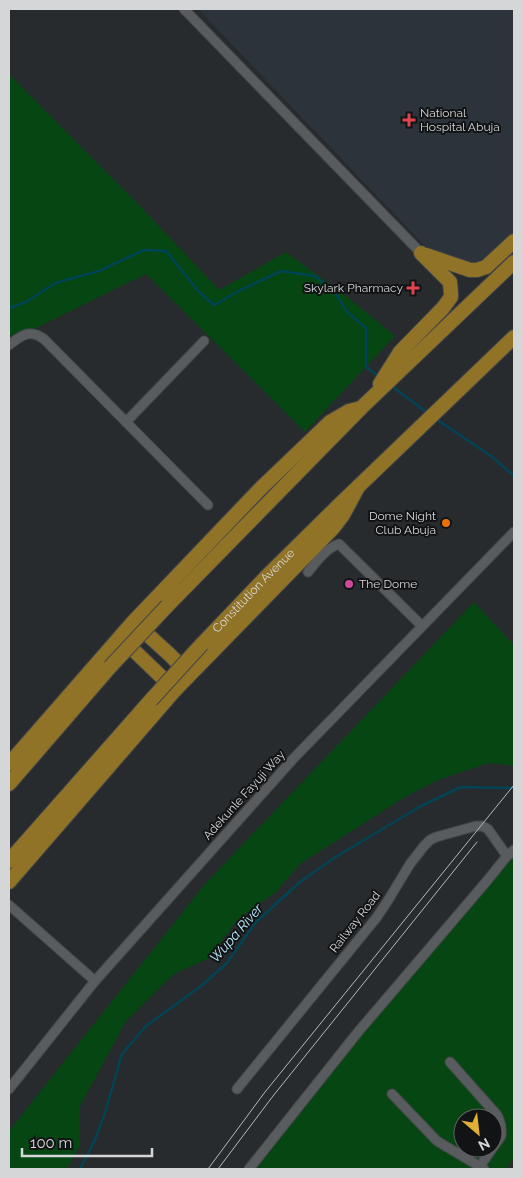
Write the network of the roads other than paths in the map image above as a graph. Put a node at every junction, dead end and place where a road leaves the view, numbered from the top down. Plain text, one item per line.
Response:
1 (184, 9) edge
2 (514, 241) edge
3 (421, 253) junction
4 (514, 262) edge
5 (514, 337) edge
6 (204, 341) dead end
7 (509, 345) edge
8 (9, 346) edge
9 (366, 404) junction
10 (126, 422) junction
11 (358, 487) junction
12 (208, 504) dead end
13 (511, 536) edge
14 (308, 572) dead end
15 (133, 622) junction
16 (422, 626) junction
17 (120, 637) junction
18 (190, 674) junction
19 (175, 690) junction
20 (9, 764) edge
21 (9, 784) edge
22 (510, 853) edge
23 (9, 861) edge
24 (9, 882) edge
25 (9, 905) edge
26 (95, 981) junction
27 (450, 1062) dead end
28 (9, 1089) edge
29 (237, 1089) dead end
30 (392, 1094) dead end
31 (481, 1168) edge
32 (249, 1169) edge

1 - 3 street
2 - 3 main road
3 - 9 main road
4 - 9 main road
5 - 7 main road, Constitution Avenue
6 - 10 street
7 - 11 main road, Constitution Avenue
8 - 10 street
9 - 15 main road
9 - 21 main road, bridge
10 - 12 street
11 - 18 main road
11 - 23 main road, Constitution Avenue, bridge
13 - 16 street, Adekunle Fayuji Way
14 - 16 street
15 - 17 main road
15 - 18 main road
16 - 26 street, Adekunle Fayuji Way
17 - 19 main road
17 - 20 main road
18 - 19 main road
19 - 24 main road
22 - 29 street, Railway Road
22 - 32 street, Railway Road
25 - 26 street
26 - 28 street, Adekunle Fayuji Way
27 - 31 street
30 - 31 street

